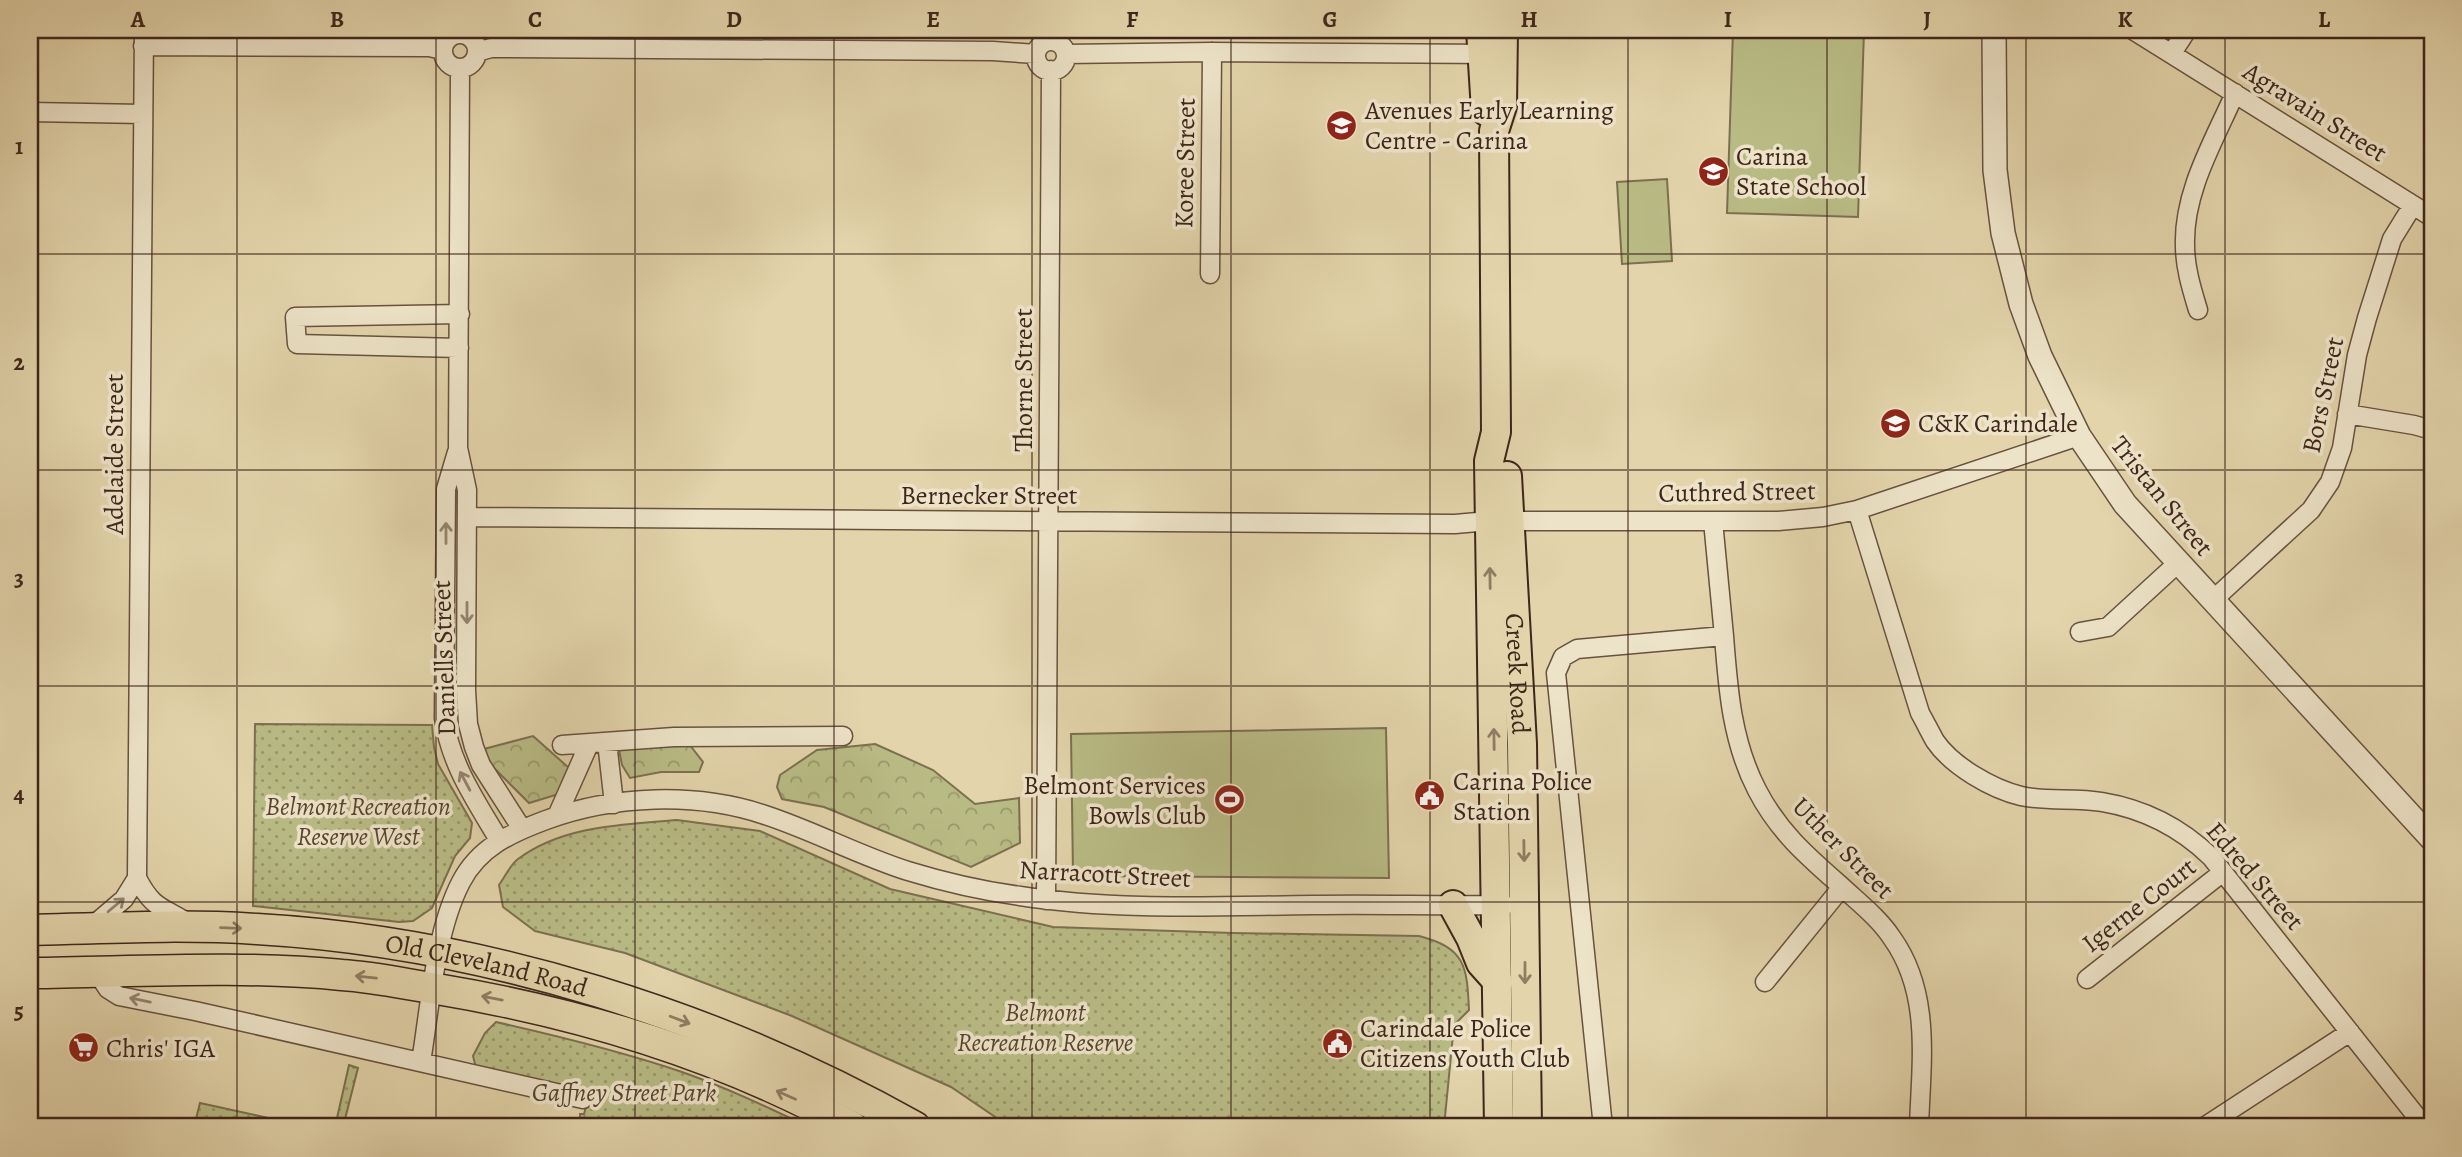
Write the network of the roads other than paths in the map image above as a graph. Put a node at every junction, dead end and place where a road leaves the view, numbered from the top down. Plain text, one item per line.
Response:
1 (1994, 30) edge
2 (2133, 30) edge
3 (2187, 30) edge
4 (144, 38) edge
5 (1492, 42) edge
6 (443, 50) junction
7 (477, 52) junction
8 (1212, 52) junction
9 (2172, 53) junction
10 (1036, 54) junction
11 (1066, 54) junction
12 (460, 68) junction
13 (1051, 71) junction
14 (2235, 93) junction
15 (30, 112) edge
16 (143, 114) junction
17 (2413, 205) junction
18 (2432, 217) edge
19 (1210, 274) dead end
20 (2198, 310) dead end
21 (460, 314) junction
22 (459, 348) junction
23 (2347, 414) junction
24 (2432, 430) edge
25 (2079, 436) junction
26 (458, 448) junction
27 (1857, 510) junction
28 (468, 517) junction
29 (1713, 520) junction
30 (1499, 521) junction
31 (1048, 522) junction
32 (2179, 562) junction
33 (2213, 600) junction
34 (2080, 632) dead end
35 (1724, 636) junction
36 (843, 736) dead end
37 (598, 743) junction
38 (562, 745) dead end
39 (614, 804) junction
40 (557, 816) junction
41 (522, 829) junction
42 (2432, 839) edge
43 (499, 840) junction
44 (2223, 872) junction
45 (137, 878) junction
46 (1842, 887) junction
47 (1046, 900) junction
48 (1453, 905) junction
49 (1497, 905) junction
50 (1525, 905) junction
51 (194, 927) junction
52 (90, 929) junction
53 (30, 930) edge
54 (440, 952) junction
55 (97, 972) junction
56 (30, 973) edge
57 (2087, 979) dead end
58 (1498, 982) junction
59 (1765, 982) dead end
60 (433, 988) junction
61 (2350, 1032) junction
62 (421, 1062) junction
63 (583, 1099) dead end
64 (852, 1127) edge
65 (915, 1127) edge
66 (1499, 1127) edge
67 (1527, 1127) edge
68 (1602, 1127) edge
69 (1919, 1127) edge
70 (2204, 1127) edge
71 (2425, 1127) edge

1 - 25 street, Tristan Street
2 - 9 street, Agravain Street
3 - 9 street
4 - 6 street
4 - 16 street, Adelaide Street
5 - 8 street
5 - 30 main road, Creek Road
6 - 7 street
6 - 12 street
7 - 10 street
7 - 12 street
8 - 11 street
8 - 19 street, Koree Street
9 - 14 street, Agravain Street
10 - 11 street
10 - 13 street
11 - 13 street
12 - 21 street, Daniells Street
13 - 31 street, Thorne Street
14 - 17 street, Agravain Street
14 - 20 street
15 - 16 street
16 - 45 street, Adelaide Street
17 - 18 street, Agravain Street
17 - 23 street, Bors Street
21 - 22 street, Daniells Street
21 - 22 street
22 - 26 street, Daniells Street
23 - 24 street
23 - 33 street, Bors Street
25 - 27 street, Cuthred Street
25 - 32 street, Tristan Street
26 - 28 street, Daniells Street
43 -> 26 street, Daniells Street
27 - 29 street, Cuthred Street
27 - 44 street, Edred Street
28 - 31 street, Bernecker Street
28 -> 41 street, Daniells Street
29 - 30 street, Cuthred Street
29 - 35 street, Uther Street
30 - 31 street, Bernecker Street
49 -> 30 main road, Creek Road
30 -> 50 main road, Creek Road
31 - 47 street, Thorne Street
32 - 33 street, Tristan Street
32 - 34 street
33 - 42 street, Tristan Street
35 - 46 street, Uther Street
35 - 68 street
36 - 37 street
37 - 38 street
37 - 39 street
37 - 40 street
39 - 40 street, Narracott Street
39 - 47 street, Narracott Street
40 - 41 street, Narracott Street
41 - 43 street
43 - 54 street
44 - 57 street, Igerne Court
44 - 61 street, Edred Street
45 - 51 street
52 -> 45 street
46 - 59 street
46 - 69 street, Uther Street
47 - 48 street, Narracott Street
48 - 49 street, Narracott Street
48 - 58 main road
49 - 50 street, Narracott Street
49 - 58 main road, Creek Road
50 -> 67 main road, Creek Road
51 - 52 highway, Old Cleveland Road
51 -> 54 highway, Old Cleveland Road
52 - 53 highway, Old Cleveland Road
54 - 60 street
54 -> 65 highway, Old Cleveland Road
55 - 56 highway, Old Cleveland Road
60 -> 55 highway, Old Cleveland Road
62 -> 55 street
58 - 66 main road, Creek Road
60 - 62 street, Old Cleveland Road
64 -> 60 highway, Old Cleveland Road
61 - 70 street
61 - 71 street, Edred Street
62 - 63 street

